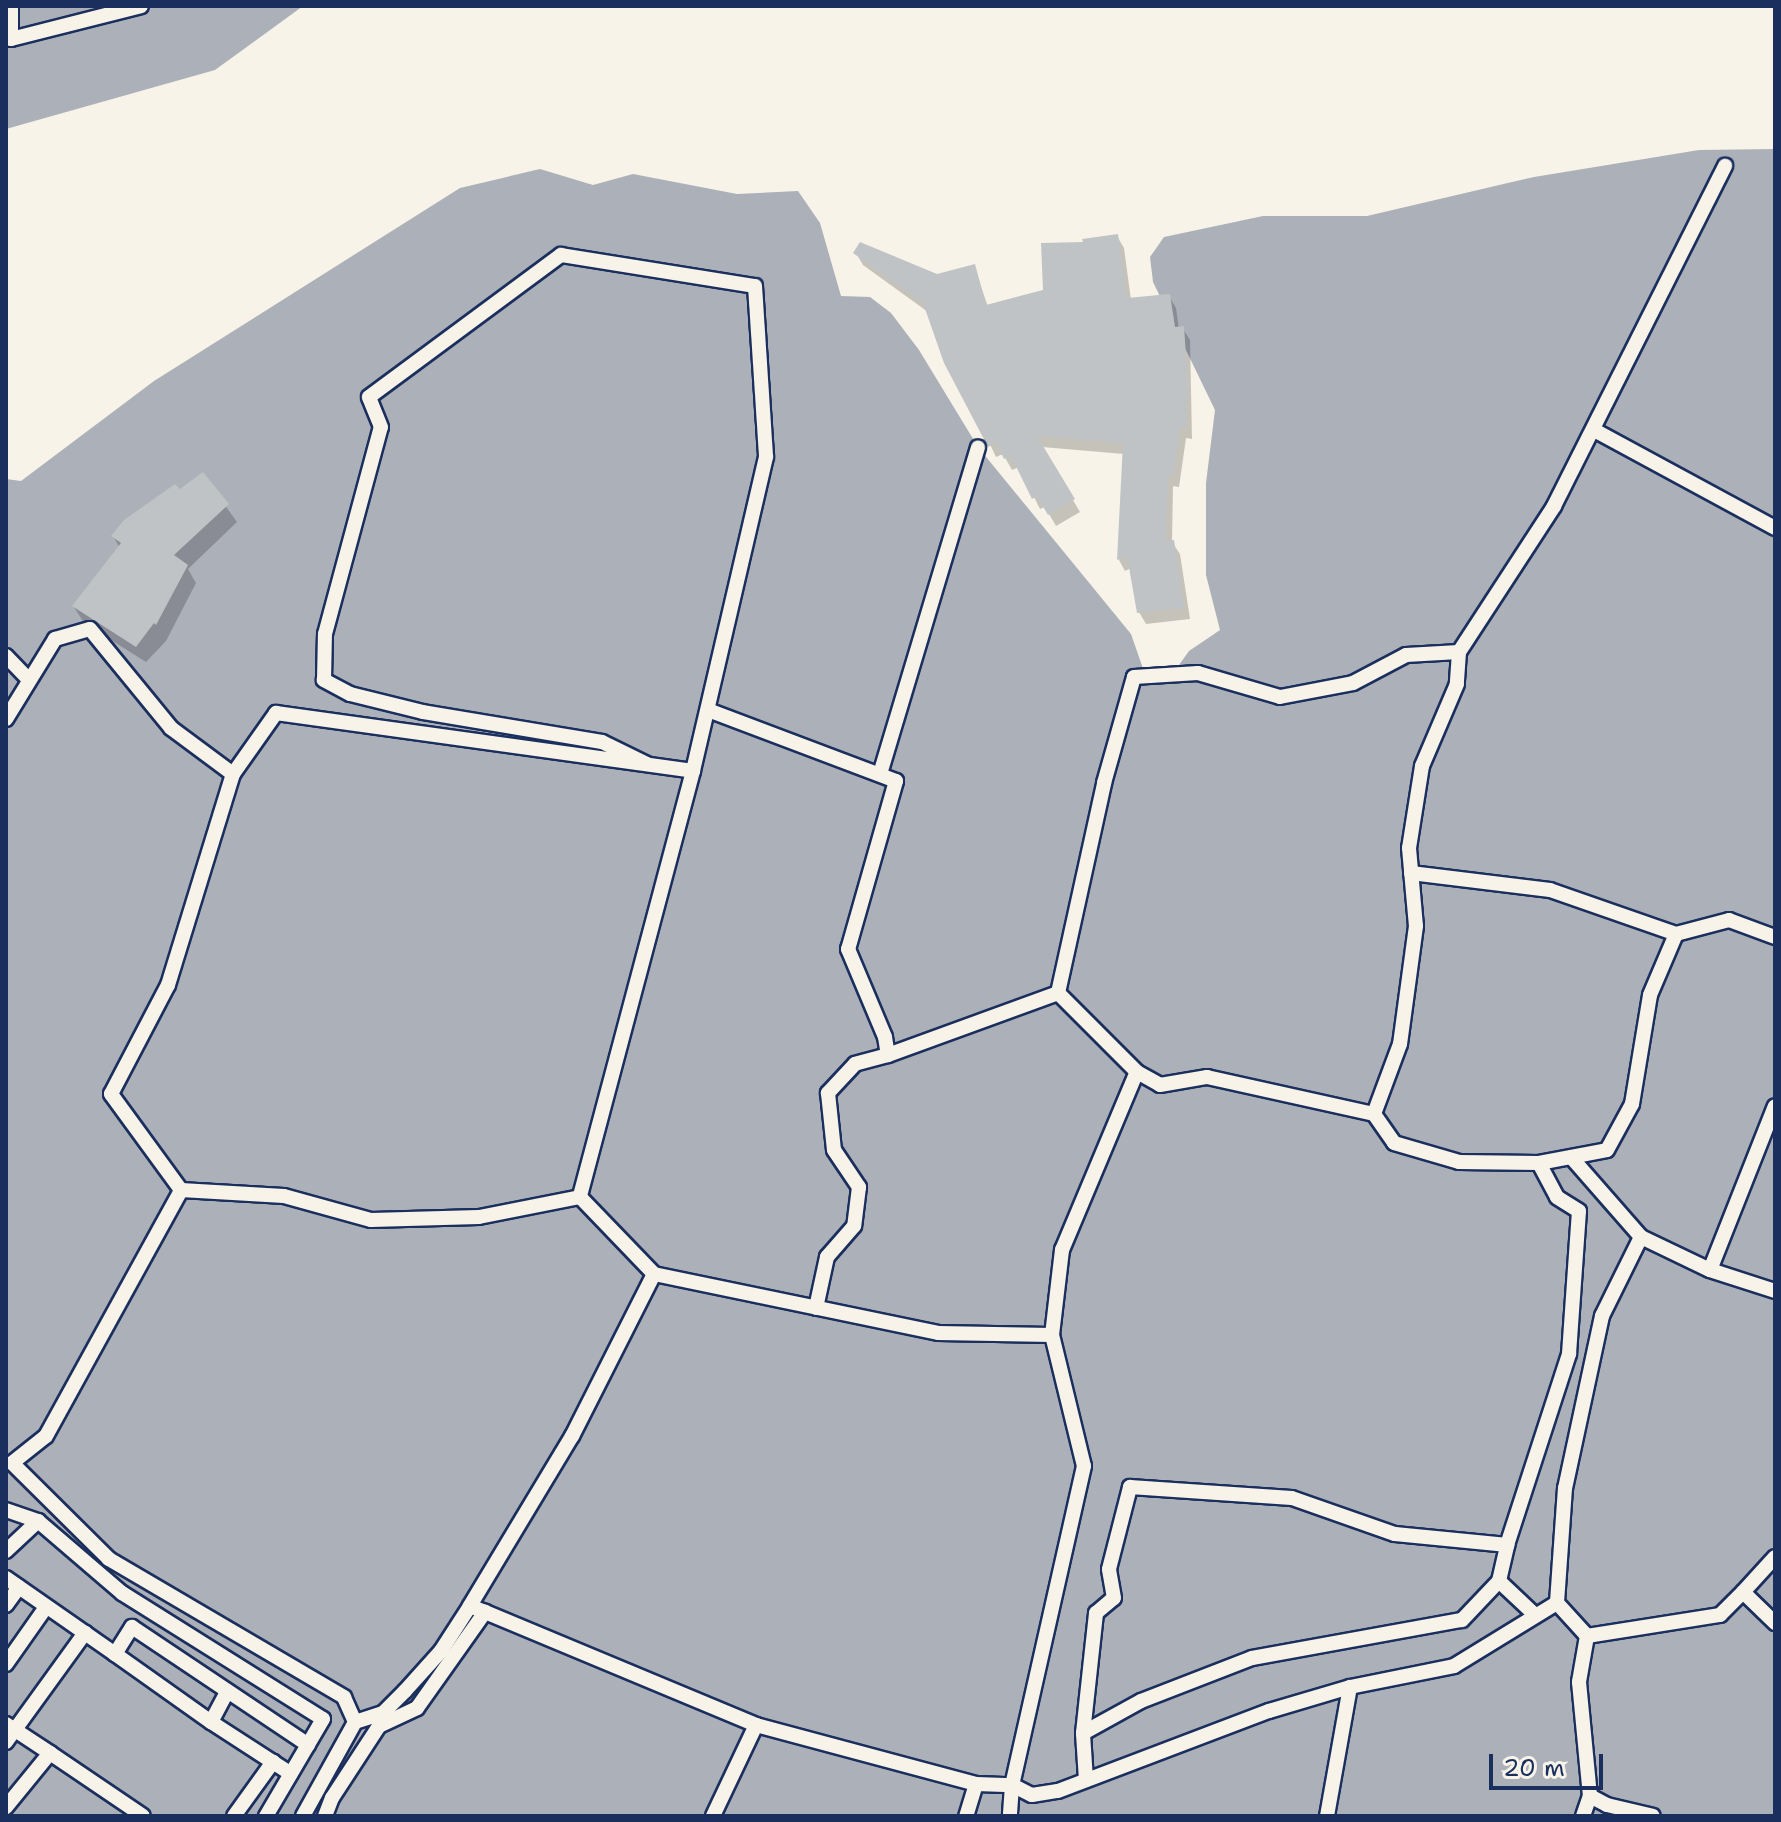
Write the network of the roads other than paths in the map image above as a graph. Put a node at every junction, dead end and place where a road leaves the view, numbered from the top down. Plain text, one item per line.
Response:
1 (11, 6) edge
2 (141, 6) edge
3 (9, 39) edge
4 (1725, 166) dead end
5 (1594, 430) junction
6 (978, 447) dead end
7 (1775, 528) edge
8 (1459, 652) junction
9 (6, 656) edge
10 (29, 680) junction
11 (708, 710) junction
12 (6, 719) edge
13 (647, 764) junction
14 (693, 771) junction
15 (233, 774) junction
16 (880, 774) junction
17 (1411, 873) junction
18 (1676, 934) junction
19 (1775, 937) edge
20 (1058, 993) junction
21 (888, 1055) junction
22 (1137, 1072) junction
23 (1775, 1106) edge
24 (1374, 1114) junction
25 (1571, 1157) junction
26 (1539, 1163) junction
27 (181, 1190) junction
28 (580, 1197) junction
29 (1641, 1237) junction
30 (1710, 1270) junction
31 (654, 1274) junction
32 (1775, 1291) edge
33 (816, 1308) junction
34 (1052, 1335) junction
35 (8, 1465) edge
36 (6, 1510) edge
37 (38, 1521) junction
38 (1507, 1545) junction
39 (6, 1551) edge
40 (1775, 1557) edge
41 (1499, 1581) junction
42 (12, 1583) edge
43 (1743, 1592) junction
44 (1557, 1603) junction
45 (6, 1605) edge
46 (470, 1606) junction
47 (46, 1607) junction
48 (485, 1612) junction
49 (1534, 1614) junction
50 (1775, 1623) edge
51 (85, 1633) junction
52 (1587, 1636) junction
53 (115, 1654) junction
54 (6, 1664) edge
55 (1350, 1687) junction
56 (227, 1692) junction
57 (211, 1722) junction
58 (355, 1722) junction
59 (756, 1725) junction
60 (9, 1732) edge
61 (1083, 1733) junction
62 (308, 1745) junction
63 (50, 1753) junction
64 (273, 1762) junction
65 (291, 1774) junction
66 (1086, 1780) junction
67 (976, 1784) junction
68 (1012, 1785) junction
69 (1590, 1796) junction
70 (6, 1807) edge
71 (136, 1814) edge
72 (234, 1816) edge
73 (266, 1816) edge
74 (303, 1816) edge
75 (325, 1816) edge
76 (713, 1816) edge
77 (966, 1816) edge
78 (1010, 1816) edge
79 (1327, 1816) edge
80 (1583, 1816) edge
81 (1653, 1816) edge

1 - 3 lane
2 - 3 lane
4 - 5 lane
5 - 7 lane
5 - 8 lane
6 - 16 lane
8 - 17 lane
8 - 20 lane
9 - 10 lane
10 - 12 lane
10 - 15 lane
11 - 13 lane
11 - 14 lane
11 - 16 lane
13 - 14 lane
13 - 15 lane
14 - 28 lane
15 - 27 lane
16 - 21 lane
17 - 18 lane
17 - 24 lane
18 - 19 lane
18 - 25 lane
20 - 21 lane
20 - 22 lane
21 - 33 lane
22 - 24 lane
22 - 34 lane
23 - 30 lane
24 - 26 lane
25 - 26 lane
25 - 29 lane
26 - 38 lane
27 - 28 lane
27 - 35 lane
28 - 31 lane
29 - 30 lane
29 - 44 lane
30 - 32 lane
31 - 33 lane
31 - 46 lane
33 - 34 lane
34 - 68 lane
35 - 58 lane
36 - 37 lane
37 - 39 lane
37 - 62 lane
38 - 41 lane
38 - 61 lane
40 - 43 lane
41 - 49 lane
41 - 61 lane
42 - 45 lane
42 - 47 lane
43 - 50 lane
43 - 52 lane
44 - 49 lane
44 - 52 lane
46 - 48 lane
46 - 58 lane
47 - 51 lane
47 - 54 lane
48 - 59 lane
48 - 75 lane
49 - 55 lane
51 - 53 lane
51 - 60 lane
52 - 69 lane
53 - 56 lane
53 - 57 lane
55 - 66 lane
55 - 79 lane
56 - 57 lane
56 - 62 lane
57 - 64 lane
58 - 74 lane
59 - 67 lane
59 - 76 lane
60 - 63 lane
61 - 66 lane
62 - 65 lane
63 - 70 lane
63 - 71 lane
64 - 65 lane
64 - 72 lane
65 - 73 lane
66 - 68 lane
67 - 68 lane
67 - 77 lane
68 - 78 lane
69 - 80 lane
69 - 81 lane

